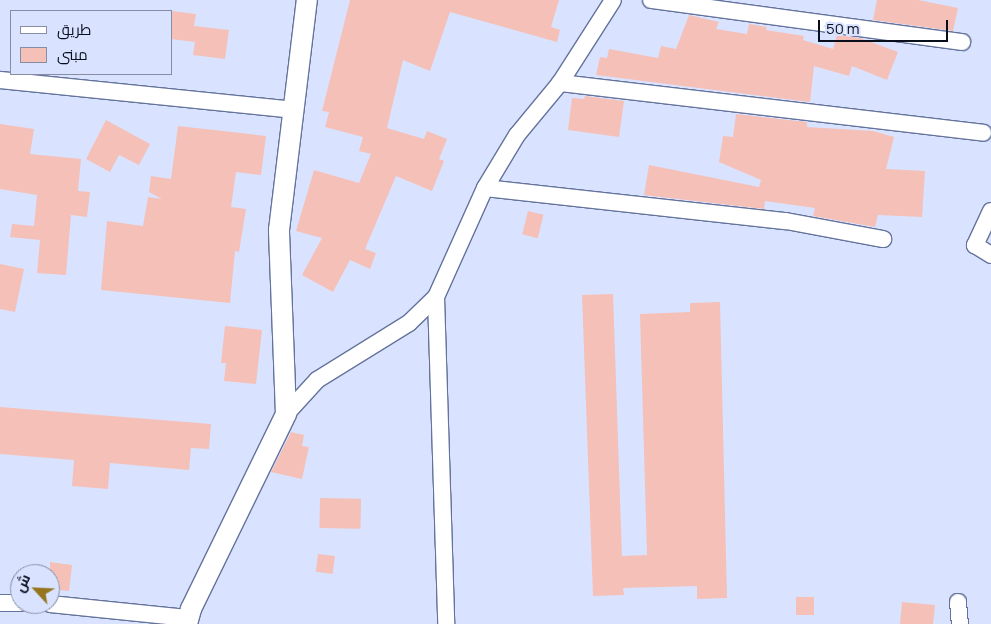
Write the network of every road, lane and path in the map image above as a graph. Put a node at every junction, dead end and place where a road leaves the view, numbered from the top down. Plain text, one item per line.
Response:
1 (307, 0) edge
2 (613, 0) edge
3 (651, 0) edge
4 (962, 42) dead end
5 (0, 80) edge
6 (560, 83) junction
7 (294, 110) junction
8 (983, 133) dead end
9 (484, 188) junction
10 (991, 211) edge
11 (882, 239) dead end
12 (991, 256) edge
13 (436, 297) junction
14 (286, 414) junction
15 (958, 602) dead end
16 (60, 605) edge
17 (187, 621) edge
18 (446, 624) edge
19 (960, 624) edge

1 - 7 street
2 - 6 street
3 - 4 street
5 - 7 street
6 - 8 street
6 - 9 street
7 - 14 street
9 - 11 street
9 - 13 street
10 - 12 street
13 - 14 street
13 - 18 street
14 - 17 street
15 - 19 street
16 - 17 street

